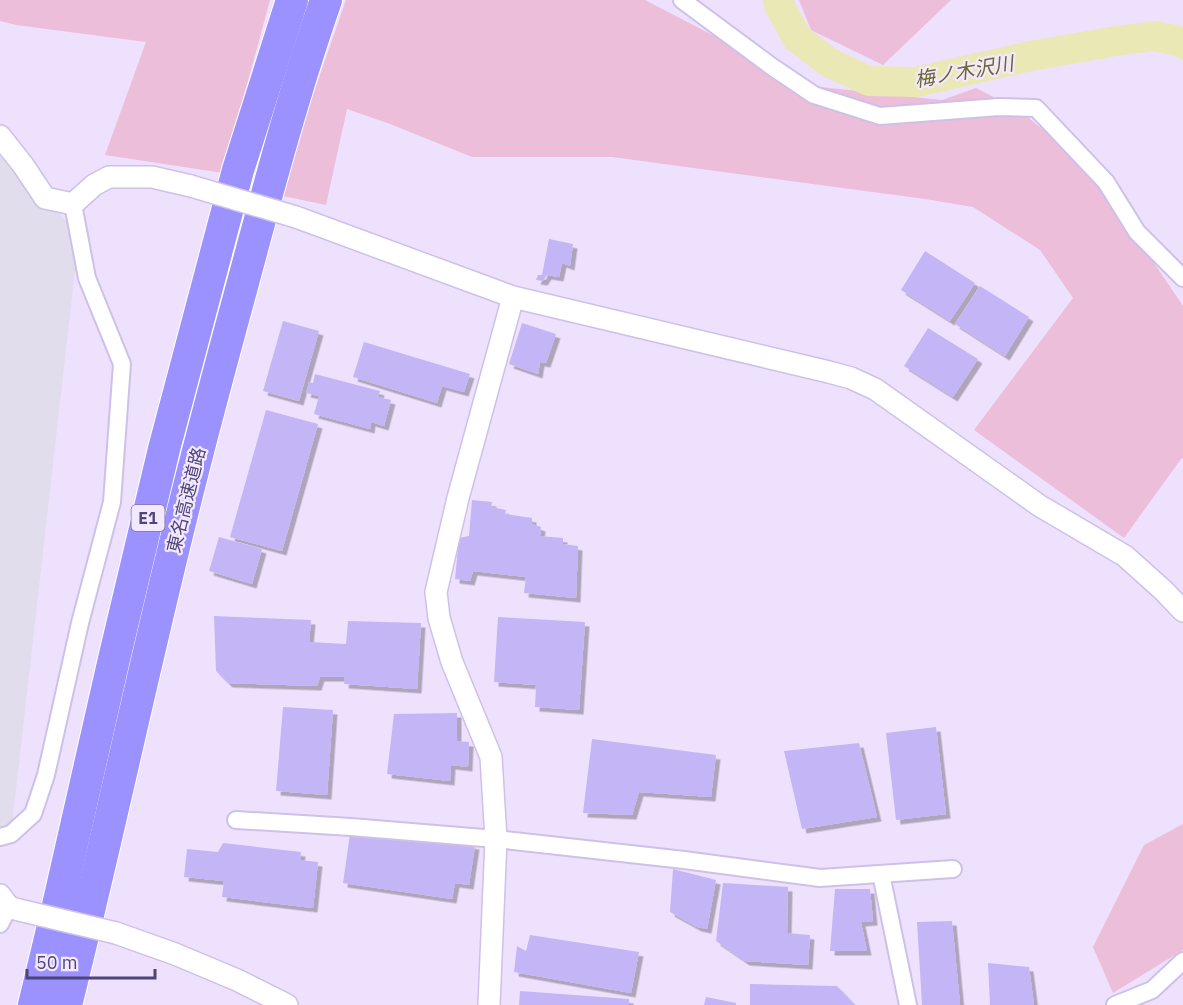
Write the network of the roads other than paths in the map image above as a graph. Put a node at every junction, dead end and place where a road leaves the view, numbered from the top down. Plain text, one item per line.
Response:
1 (292, 0) edge
2 (326, 0) edge
3 (682, 0) edge
4 (0, 136) edge
5 (73, 204) junction
6 (1183, 278) edge
7 (513, 297) junction
8 (1183, 611) edge
9 (236, 820) dead end
10 (0, 837) edge
11 (496, 839) junction
12 (953, 869) dead end
13 (881, 874) junction
14 (7, 909) edge
15 (1183, 961) edge
16 (34, 1005) edge
17 (66, 1005) edge
18 (287, 1005) edge
19 (489, 1005) edge
20 (908, 1005) edge
21 (1115, 1005) edge

1 - 16 highway, 東名高速道路 / E1
2 - 17 highway, 東名高速道路 / E1
3 - 6 street
4 - 5 street
5 - 7 street, bridge
5 - 10 street
7 - 8 street
7 - 11 street
9 - 11 street
11 - 13 street
11 - 19 street
12 - 13 street
13 - 20 street
14 - 18 street, bridge
15 - 21 street

